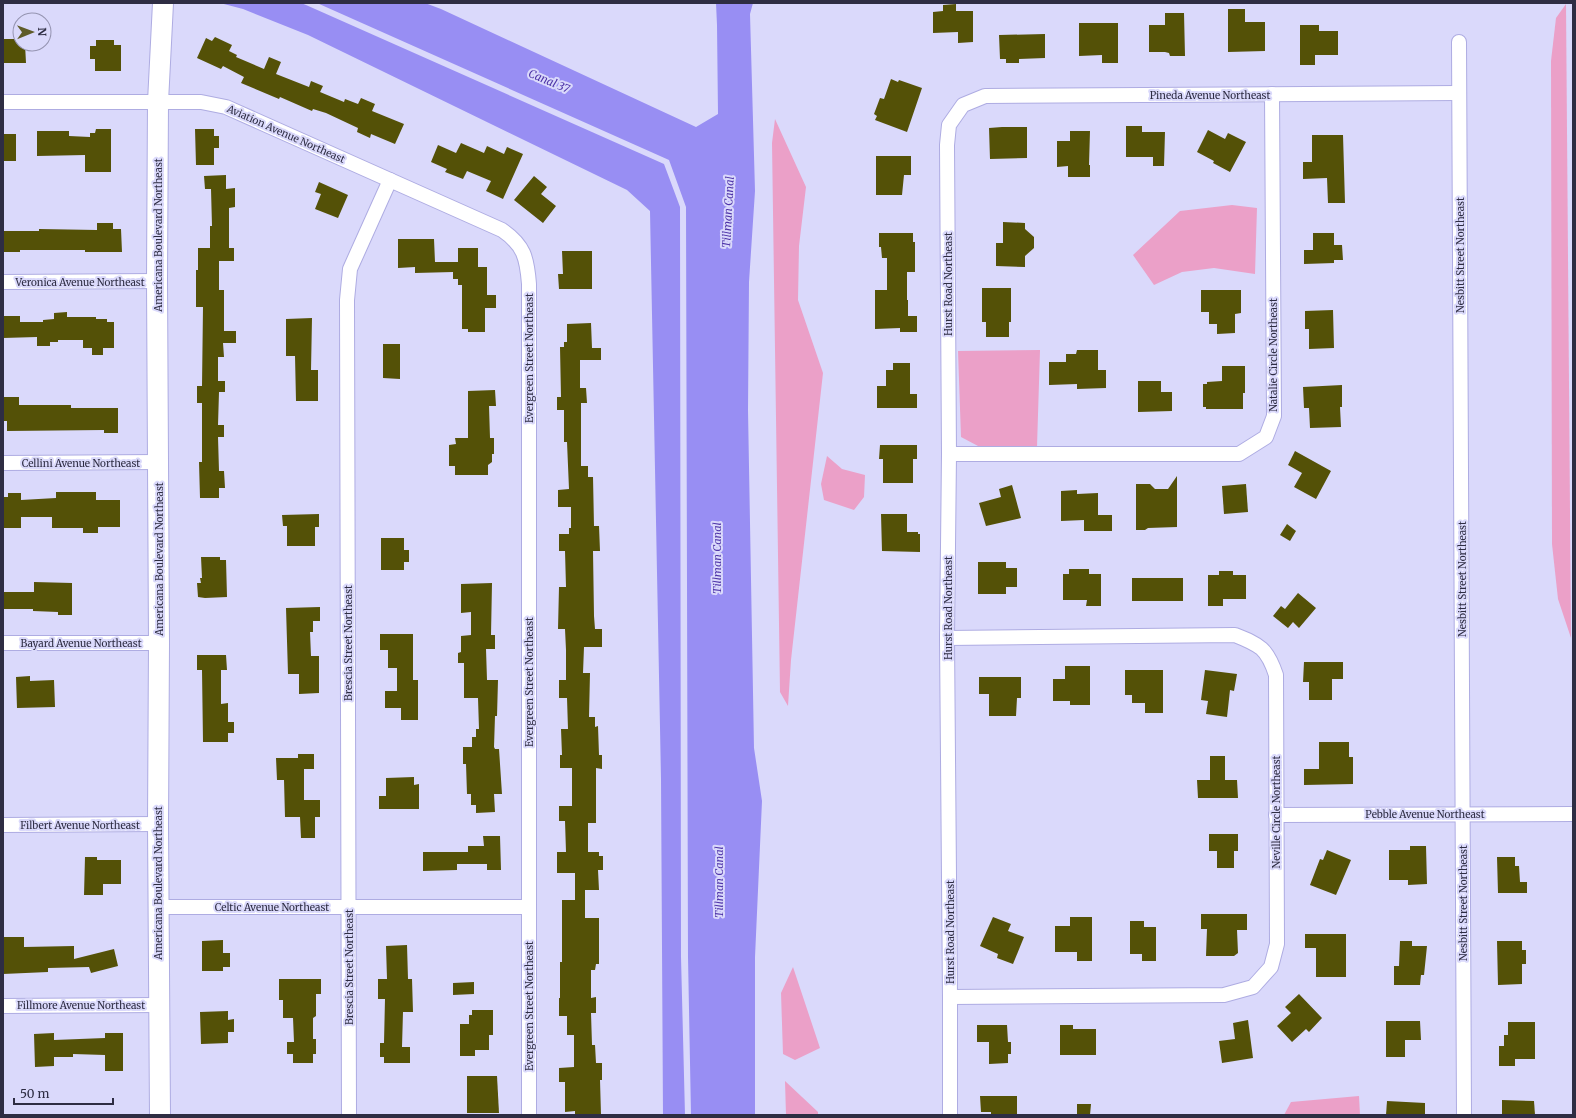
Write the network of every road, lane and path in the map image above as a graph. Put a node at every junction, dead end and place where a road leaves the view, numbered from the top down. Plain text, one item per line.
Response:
1 (163, 3) edge
2 (1459, 42) dead end
3 (1459, 93) junction
4 (1272, 94) junction
5 (3, 102) edge
6 (158, 102) junction
7 (963, 105) joint
8 (390, 180) junction
9 (522, 250) joint
10 (157, 281) junction
11 (3, 282) edge
12 (948, 454) junction
13 (158, 462) junction
14 (3, 463) edge
15 (947, 638) junction
16 (3, 643) edge
17 (159, 643) junction
18 (1463, 814) junction
19 (1573, 814) edge
20 (1276, 815) junction
21 (158, 824) junction
22 (3, 825) edge
23 (158, 907) junction
24 (529, 907) junction
25 (349, 908) junction
26 (950, 997) junction
27 (159, 1005) junction
28 (3, 1006) edge
29 (160, 1115) edge
30 (349, 1115) edge
31 (529, 1115) edge
32 (950, 1115) edge
33 (1464, 1115) edge

1 - 6 street, Americana Boulevard Northeast
2 - 3 street, Nesbitt Street Northeast
3 - 4 street, Pineda Avenue Northeast
3 - 18 street, Nesbitt Street Northeast
4 - 7 street, Pineda Avenue Northeast
4 - 12 street, Natalie Circle Northeast
5 - 6 street, Aviation Avenue Northeast
6 - 8 street, Aviation Avenue Northeast
6 - 10 street, Americana Boulevard Northeast
7 - 12 street, Hurst Road Northeast
8 - 9 street, Aviation Avenue Northeast
8 - 25 street, Brescia Street Northeast
9 - 24 street, Evergreen Street Northeast
10 - 11 street, Veronica Avenue Northeast
10 - 13 street, Americana Boulevard Northeast
12 - 15 street, Hurst Road Northeast
13 - 14 street, Cellini Avenue Northeast
13 - 17 street, Americana Boulevard Northeast
15 - 20 street, Neville Circle Northeast
15 - 26 street, Hurst Road Northeast
16 - 17 street, Bayard Avenue Northeast
17 - 21 street, Americana Boulevard Northeast
18 - 19 street, Pebble Avenue Northeast
18 - 20 street, Pebble Avenue Northeast
18 - 33 street, Nesbitt Street Northeast
20 - 26 street, Neville Circle Northeast
21 - 22 street, Filbert Avenue Northeast
21 - 23 street, Americana Boulevard Northeast
23 - 25 street, Celtic Avenue Northeast
23 - 27 street, Americana Boulevard Northeast
24 - 25 street, Celtic Avenue Northeast
24 - 31 street, Evergreen Street Northeast
25 - 30 street, Brescia Street Northeast
26 - 32 street, Hurst Road Northeast
27 - 28 street, Fillmore Avenue Northeast
27 - 29 street, Americana Boulevard Northeast

